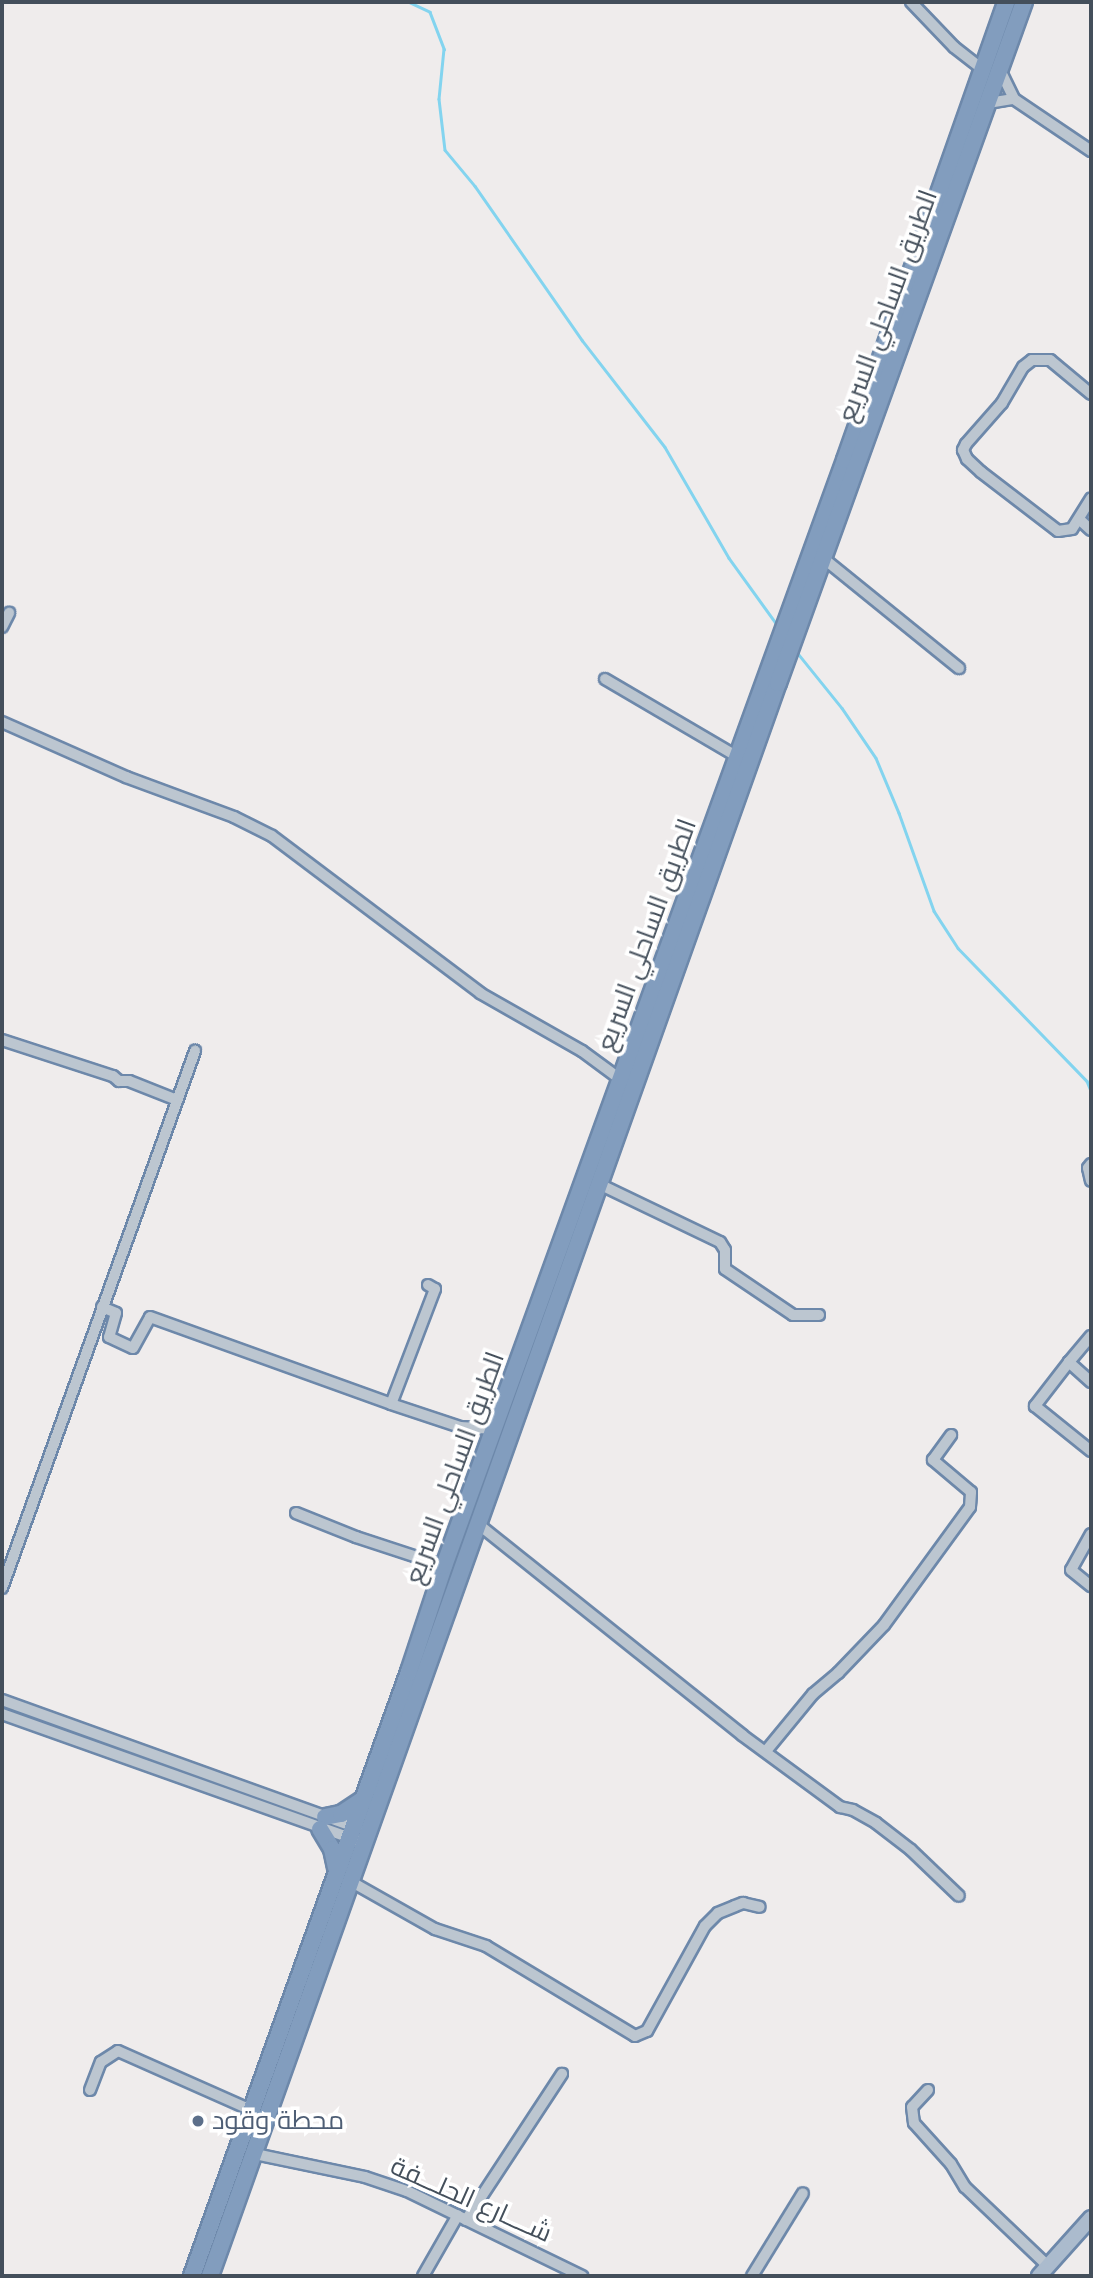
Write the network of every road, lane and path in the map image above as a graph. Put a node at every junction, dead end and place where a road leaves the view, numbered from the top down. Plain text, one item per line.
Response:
1 (911, 2) edge
2 (1006, 2) edge
3 (1024, 2) edge
4 (981, 68) junction
5 (1000, 70) junction
6 (1014, 99) junction
7 (988, 103) junction
8 (1091, 150) edge
9 (1091, 394) edge
10 (1091, 499) edge
11 (1079, 519) junction
12 (1091, 530) edge
13 (823, 558) junction
14 (9, 613) dead end
15 (792, 625) junction
16 (2, 627) edge
17 (959, 668) dead end
18 (605, 678) dead end
19 (772, 680) junction
20 (2, 722) edge
21 (738, 757) junction
22 (2, 1040) edge
23 (195, 1051) dead end
24 (620, 1079) junction
25 (177, 1100) junction
26 (1091, 1164) edge
27 (1091, 1181) edge
28 (600, 1184) junction
29 (428, 1285) dead end
30 (102, 1307) junction
31 (819, 1315) dead end
32 (1091, 1336) edge
33 (1069, 1362) junction
34 (1091, 1382) edge
35 (391, 1404) junction
36 (496, 1429) junction
37 (951, 1435) dead end
38 (1091, 1451) edge
39 (296, 1513) dead end
40 (478, 1524) junction
41 (1091, 1534) edge
42 (444, 1566) junction
43 (1091, 1586) edge
44 (2, 1588) edge
45 (2, 1700) edge
46 (2, 1714) edge
47 (48, 1717) junction
48 (45, 1729) junction
49 (766, 1751) junction
50 (235, 1791) junction
51 (362, 1800) junction
52 (323, 1823) junction
53 (358, 1835) junction
54 (343, 1876) junction
55 (959, 1896) dead end
56 (760, 1907) dead end
57 (562, 2074) dead end
58 (90, 2090) dead end
59 (928, 2090) dead end
60 (251, 2110) junction
61 (256, 2154) junction
62 (803, 2193) dead end
63 (462, 2218) junction
64 (1091, 2218) edge
65 (1044, 2271) edge
66 (192, 2276) edge
67 (210, 2276) edge
68 (423, 2276) edge
69 (583, 2276) edge
70 (752, 2276) edge

1 - 4 street
2 - 4 highway, الطريق الساحلي السريع
3 - 5 highway, الطريق الساحلي السريع
4 - 15 highway, الطريق الساحلي السريع
5 - 6 street
5 - 7 highway, الطريق الساحلي السريع
6 - 7 street
6 - 8 street
7 - 13 highway, الطريق الساحلي السريع
9 - 11 street
10 - 11 street
11 - 12 street
13 - 15 highway, الطريق الساحلي السريع
13 - 17 street
14 - 16 street
15 - 19 highway
18 - 21 street
19 - 21 highway, الطريق الساحلي السريع
19 - 28 highway, الطريق الساحلي السريع
20 - 24 street
21 - 24 highway, الطريق الساحلي السريع
22 - 25 street
23 - 25 street
24 - 36 highway, الطريق الساحلي السريع
25 - 30 street
26 - 27 street
28 - 31 street
28 - 40 highway, الطريق الساحلي السريع
29 - 35 street
30 - 35 street
30 - 44 street
32 - 33 street
33 - 34 street
33 - 38 street
35 - 36 street
36 - 42 highway, الطريق الساحلي السريع
37 - 49 street
39 - 42 street
40 - 49 street
40 - 53 highway, الطريق الساحلي السريع
41 - 43 street
42 - 51 highway, الطريق الساحلي السريع
45 - 47 street
46 - 48 street
47 - 48 street
47 - 50 street
48 - 50 street
49 - 55 street
50 - 52 street
51 - 52 highway
51 - 53 highway, الطريق الساحلي السريع
52 - 53 street
52 - 54 highway
53 - 54 highway, الطريق الساحلي السريع
54 - 56 street
54 - 60 highway, الطريق الساحلي السريع
54 - 61 highway, الطريق الساحلي السريع
57 - 63 street
58 - 60 street
59 - 65 street
60 - 66 highway, الطريق الساحلي السريع
61 - 63 street, شــــارع الحلـــفة
61 - 67 highway, الطريق الساحلي السريع
62 - 70 street
63 - 68 street
63 - 69 street, شــــارع الحلـــفة
64 - 65 main road

